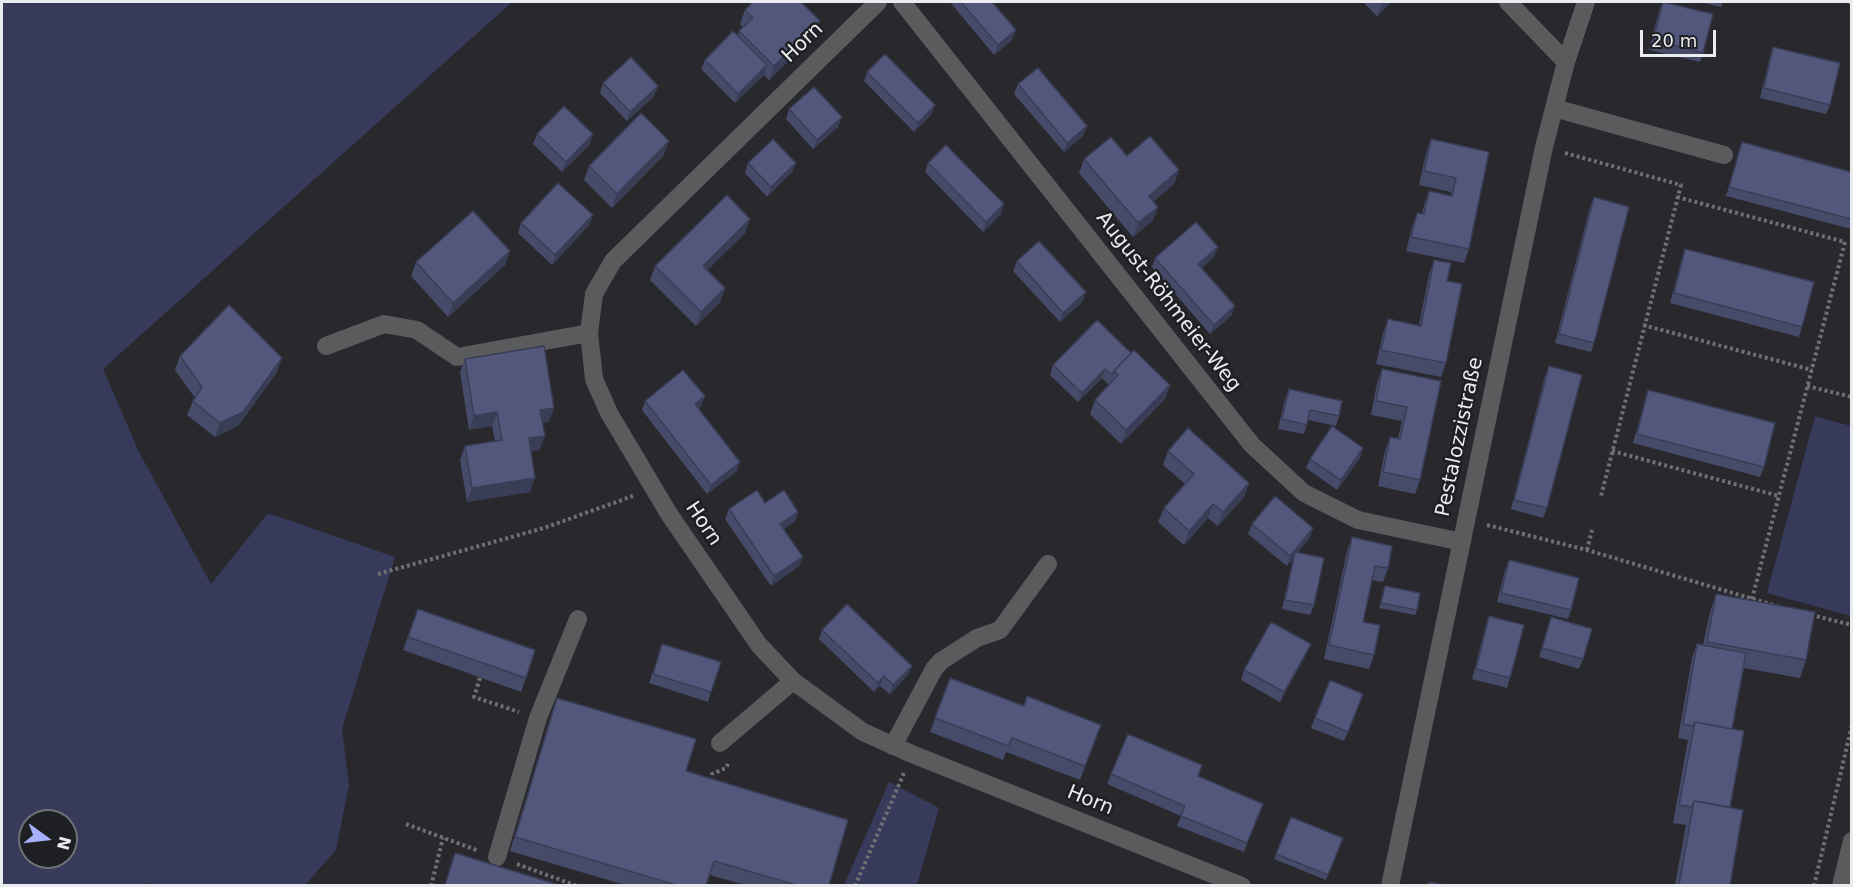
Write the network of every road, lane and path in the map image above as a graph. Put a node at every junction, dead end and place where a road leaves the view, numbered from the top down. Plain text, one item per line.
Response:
1 (878, 2) edge
2 (902, 2) edge
3 (1508, 2) edge
4 (1586, 2) edge
5 (1566, 62) junction
6 (1554, 108) junction
7 (1544, 147) junction
8 (1725, 155) dead end
9 (1677, 197) junction
10 (1643, 325) junction
11 (589, 333) junction
12 (326, 346) dead end
13 (1812, 370) junction
14 (1807, 386) junction
15 (1851, 398) edge
16 (1612, 451) junction
17 (654, 488) junction
18 (1600, 496) dead end
19 (1779, 496) junction
20 (1466, 520) junction
21 (1592, 530) dead end
22 (1461, 542) junction
23 (1587, 550) junction
24 (1048, 564) dead end
25 (378, 574) dead end
26 (1752, 599) junction
27 (1785, 608) edge
28 (1807, 614) edge
29 (578, 619) dead end
30 (1851, 626) edge
31 (480, 678) edge
32 (793, 681) junction
33 (538, 718) junction
34 (1851, 725) edge
35 (720, 743) dead end
36 (893, 746) junction
37 (912, 754) junction
38 (443, 838) dead end
39 (1851, 841) edge
40 (497, 857) dead end
41 (431, 885) edge
42 (855, 885) edge
43 (1242, 885) edge
44 (1390, 885) edge
45 (1814, 885) edge
46 (1841, 885) edge

1 - 11 street, Horn
2 - 22 street, August-Röhmeier-Weg
3 - 5 street
4 - 5 street, Pestalozzistraße
5 - 6 street, Pestalozzistraße
6 - 7 street, Pestalozzistraße
6 - 8 street
7 - 9 path
7 - 20 street, Pestalozzistraße
9 - 10 path
9 - 13 path
10 - 13 path
10 - 16 path
11 - 12 street
11 - 17 street, Horn
13 - 14 path
14 - 15 path
14 - 19 path
16 - 18 path
16 - 19 path
17 - 25 path
17 - 32 street, Horn
19 - 26 path
20 - 22 street, Pestalozzistraße
20 - 23 path
21 - 23 path
22 - 44 street, Pestalozzistraße
23 - 26 path
24 - 36 street
26 - 27 path
28 - 30 path
29 - 33 street
31 - 33 path
32 - 35 street
32 - 36 street, Horn
33 - 40 street
34 - 45 path
36 - 37 street, Horn
37 - 42 path
37 - 43 street, Horn
38 - 41 path
39 - 46 street

